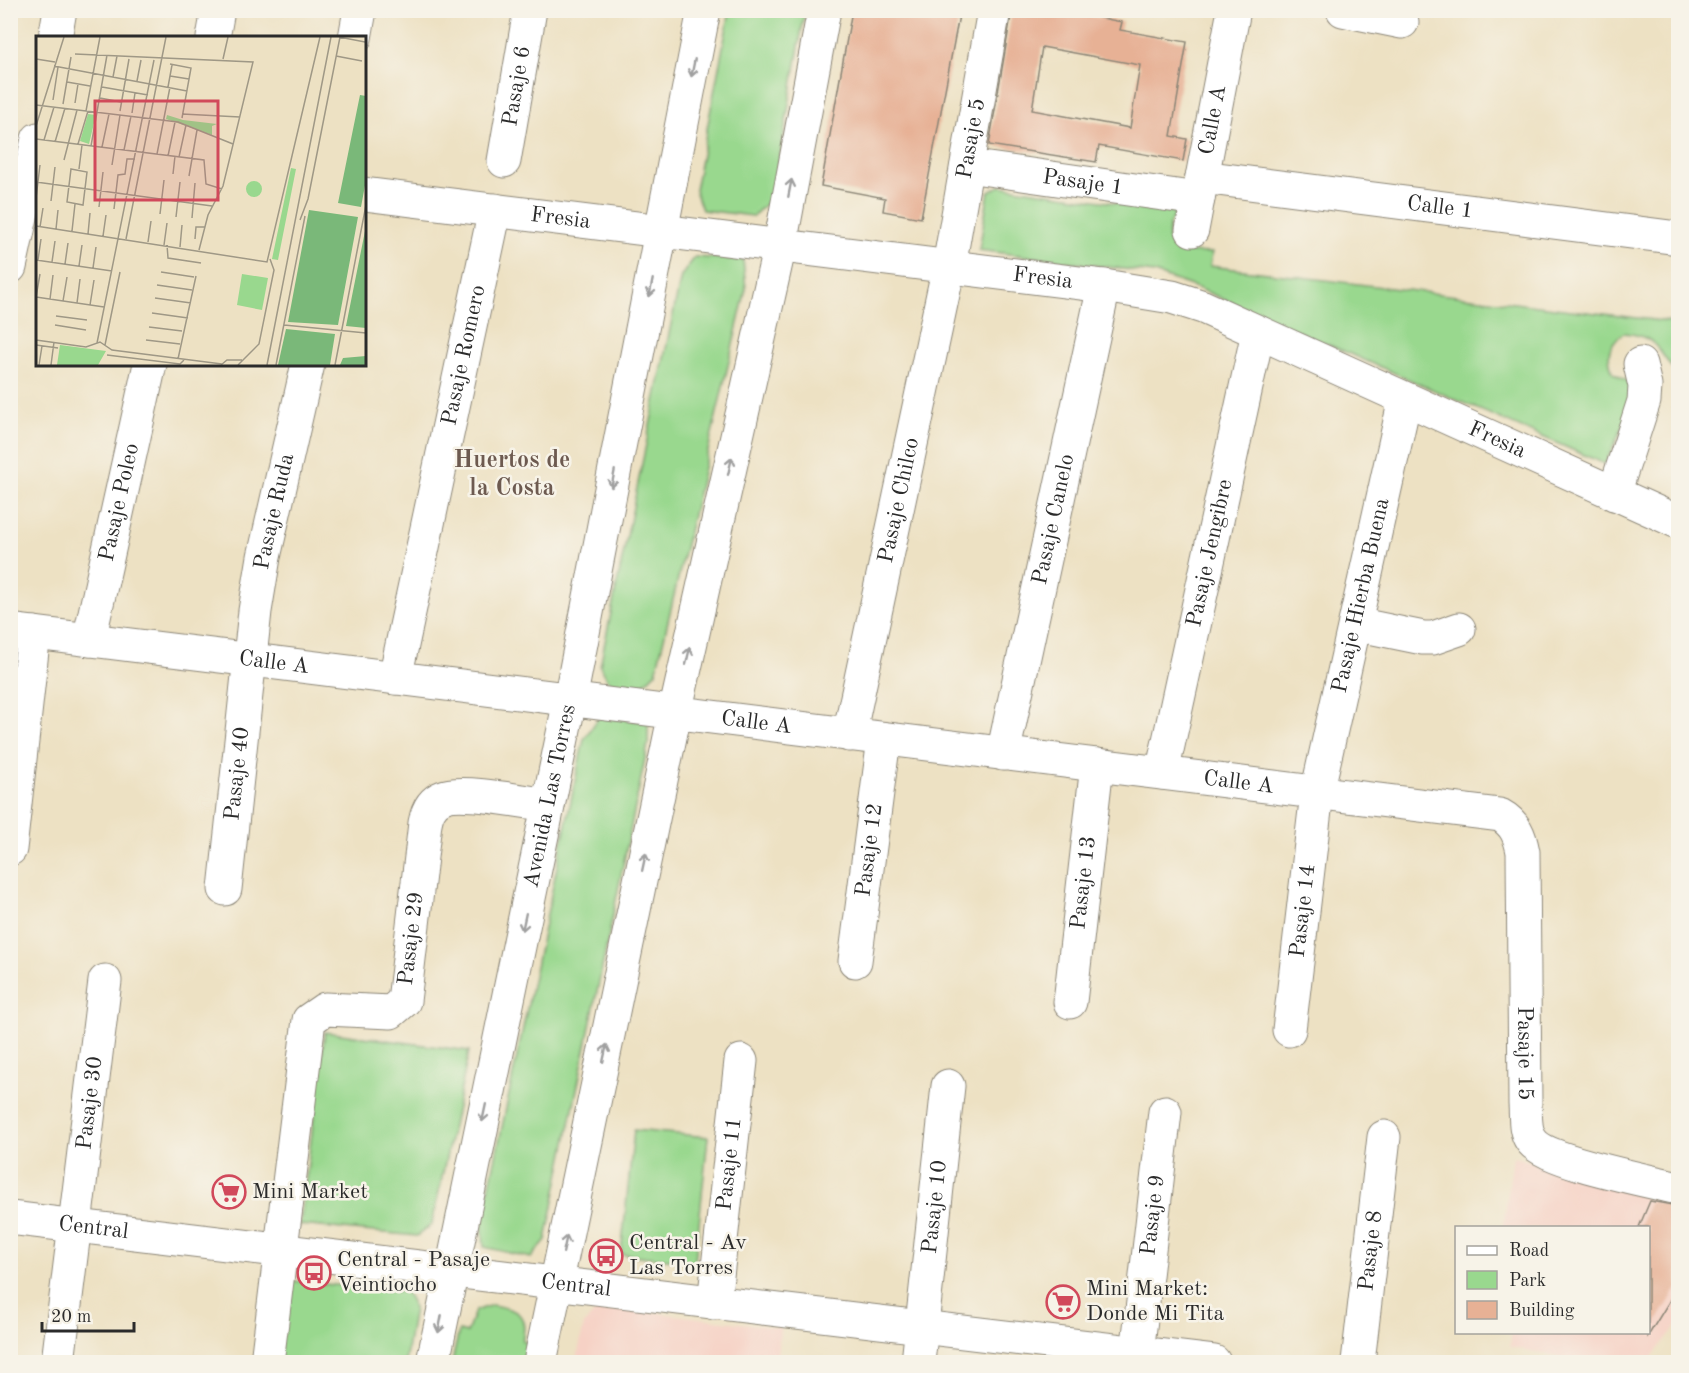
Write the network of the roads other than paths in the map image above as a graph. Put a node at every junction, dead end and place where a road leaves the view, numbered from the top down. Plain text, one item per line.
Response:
1 (60, 10) edge
2 (218, 10) edge
3 (360, 10) edge
4 (530, 10) edge
5 (704, 10) edge
6 (824, 10) edge
7 (994, 10) edge
8 (1343, 10) edge
9 (1229, 11) edge
10 (1402, 22) dead end
11 (55, 36) edge
12 (213, 36) edge
13 (355, 36) edge
14 (30, 149) edge
15 (504, 161) dead end
16 (967, 166) junction
17 (366, 194) edge
18 (1197, 202) junction
19 (495, 210) junction
20 (662, 230) junction
21 (1678, 238) edge
22 (780, 245) junction
23 (949, 266) junction
24 (10, 267) edge
25 (1104, 286) junction
26 (1258, 332) junction
27 (1640, 364) dead end
28 (150, 366) edge
29 (308, 366) edge
30 (1405, 399) junction
31 (1614, 494) junction
32 (1678, 522) edge
33 (1355, 624) junction
34 (1459, 629) dead end
35 (22, 632) edge
36 (89, 640) junction
37 (249, 660) junction
38 (395, 678) junction
39 (570, 700) junction
40 (675, 713) junction
41 (849, 735) junction
42 (884, 739) junction
43 (1003, 754) junction
44 (1097, 765) junction
45 (1162, 773) junction
46 (1317, 793) junction
47 (548, 805) junction
48 (1500, 815) joint
49 (10, 849) edge
50 (225, 889) dead end
51 (855, 961) dead end
52 (105, 981) dead end
53 (1070, 1002) dead end
54 (1289, 1030) dead end
55 (741, 1061) dead end
56 (948, 1086) dead end
57 (1165, 1112) dead end
58 (1384, 1137) dead end
59 (1678, 1188) edge
60 (10, 1218) edge
61 (74, 1227) junction
62 (279, 1251) junction
63 (451, 1272) junction
64 (556, 1285) junction
65 (714, 1303) junction
66 (922, 1328) junction
67 (1137, 1358) edge
68 (58, 1362) edge
69 (267, 1362) edge
70 (433, 1362) edge
71 (540, 1362) edge
72 (918, 1362) edge
73 (1214, 1362) edge
74 (1358, 1362) edge

1 - 11 street
2 - 12 street
3 - 13 street
4 - 15 street, Pasaje 6
5 -> 20 street, Avenida Las Torres
22 -> 6 street
7 - 16 street, Pasaje 5
8 - 10 street
9 - 18 street, Calle A
14 - 24 street
16 - 18 street, Pasaje 1
16 - 23 street, Pasaje 5
17 - 19 street, Fresia
18 - 21 street, Calle 1
19 - 20 street, Fresia
19 - 38 street, Pasaje Romero
20 - 22 street, Fresia
20 -> 39 street, Avenida Las Torres
22 - 23 street, Fresia
40 -> 22 street
23 - 25 street, Fresia
23 - 41 street, Pasaje Chilco
25 - 26 street, Fresia
25 - 43 street, Pasaje Canelo
26 - 30 street, Fresia
26 - 45 street, Pasaje Jengibre
27 - 31 street
28 - 36 street, Pasaje Poleo
29 - 37 street, Pasaje Ruda
30 - 31 street, Fresia
30 - 33 street, Pasaje Hierba Buena
31 - 32 street, Fresia
33 - 34 street
33 - 46 street, Pasaje Hierba Buena
35 - 36 street, Calle A
35 - 49 street
36 - 37 street, Calle A
37 - 38 street, Calle A
37 - 50 street, Pasaje 40
38 - 39 street, Calle A
39 - 40 street, Calle A
39 - 47 street, Avenida Las Torres
40 - 41 street, Calle A
64 -> 40 street
41 - 42 street, Calle A
42 - 43 street, Calle A
42 - 51 street, Pasaje 12
43 - 44 street, Calle A
44 - 45 street, Calle A
44 - 53 street, Pasaje 13
45 - 46 street, Calle A
46 - 48 street, Calle A
46 - 54 street, Pasaje 14
47 - 62 street, Pasaje 29
47 -> 63 street, Avenida Las Torres
48 - 59 street, Pasaje 15
52 - 61 street, Pasaje 30
55 - 65 street, Pasaje 11
56 - 66 street, Pasaje 10
57 - 67 street, Pasaje 9
58 - 74 street, Pasaje 8
60 - 61 street, Central
61 - 62 street, Central
61 - 68 street, Pasaje 30
62 - 63 street, Central
62 - 69 street
63 - 64 street, Central
63 -> 70 street, Avenida Las Torres
64 - 65 street, Central
64 - 71 street
65 - 66 street, Central
66 - 67 street, Central
66 - 72 street
67 - 73 street, Central

